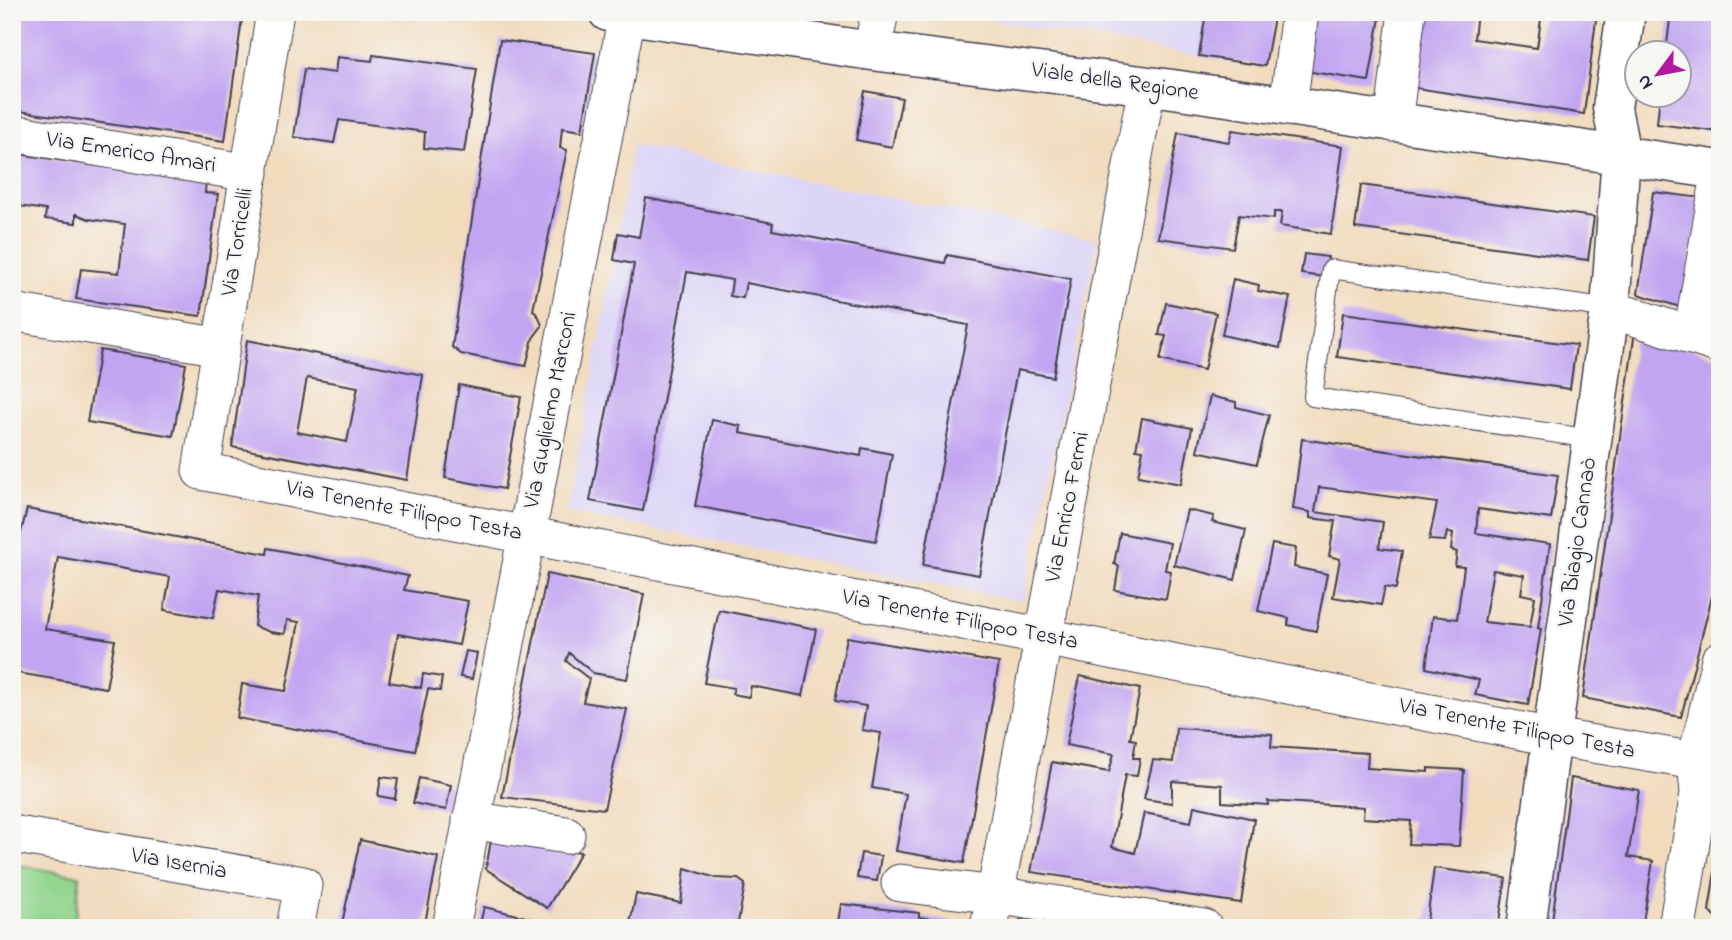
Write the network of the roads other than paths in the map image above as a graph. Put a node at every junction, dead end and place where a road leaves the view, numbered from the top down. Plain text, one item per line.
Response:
1 (275, 12) edge
2 (880, 12) edge
3 (1300, 12) edge
4 (1408, 12) edge
5 (1626, 12) edge
6 (617, 14) edge
7 (872, 51) junction
8 (1147, 86) junction
9 (1288, 107) junction
10 (1393, 123) junction
11 (12, 133) edge
12 (1621, 155) junction
13 (250, 173) junction
14 (1720, 173) edge
15 (1610, 309) junction
16 (12, 312) edge
17 (1706, 340) edge
18 (221, 347) junction
19 (1592, 439) junction
20 (201, 471) joint
21 (527, 535) junction
22 (1044, 637) junction
23 (1720, 660) edge
24 (1552, 737) junction
25 (1708, 763) edge
26 (471, 820) junction
27 (12, 834) edge
28 (566, 835) dead end
29 (900, 883) dead end
30 (993, 911) edge
31 (295, 928) edge
32 (451, 928) edge
33 (1203, 928) edge
34 (1526, 928) edge
35 (1677, 928) edge

1 - 13 street, Via Torricelli
2 - 7 street
3 - 9 street
4 - 10 street
5 - 12 main road, Via Biagio Cannaò
6 - 7 main road, Viale della Regione
6 - 21 street, Via Guglielmo Marconi
7 - 8 main road, Viale della Regione
8 - 9 main road, Viale della Regione
8 - 22 street, Via Enrico Fermi
9 - 10 main road, Viale della Regione
10 - 12 main road, Viale della Regione
11 - 13 street, Via Emerico Amari
12 - 14 main road, Viale della Regione
12 - 15 main road, Via Biagio Cannaò
13 - 18 street, Via Torricelli
14 - 17 street
15 - 17 street
15 - 19 main road, Via Biagio Cannaò
15 - 19 lane
16 - 18 street
18 - 20 street, Via Torricelli
19 - 24 main road, Via Biagio Cannaò
20 - 21 street, Via Tenente Filippo Testa
21 - 22 street, Via Tenente Filippo Testa
21 - 26 street, Via Guglielmo Marconi
22 - 24 street, Via Tenente Filippo Testa
22 - 30 street, Via Enrico Fermi
23 - 25 street
24 - 25 street, Via Tenente Filippo Testa
24 - 34 main road, Via Biagio Cannaò
25 - 35 street
26 - 28 street
26 - 32 street, Via Guglielmo Marconi
27 - 31 street, Via Isernia
29 - 30 street
30 - 33 street

